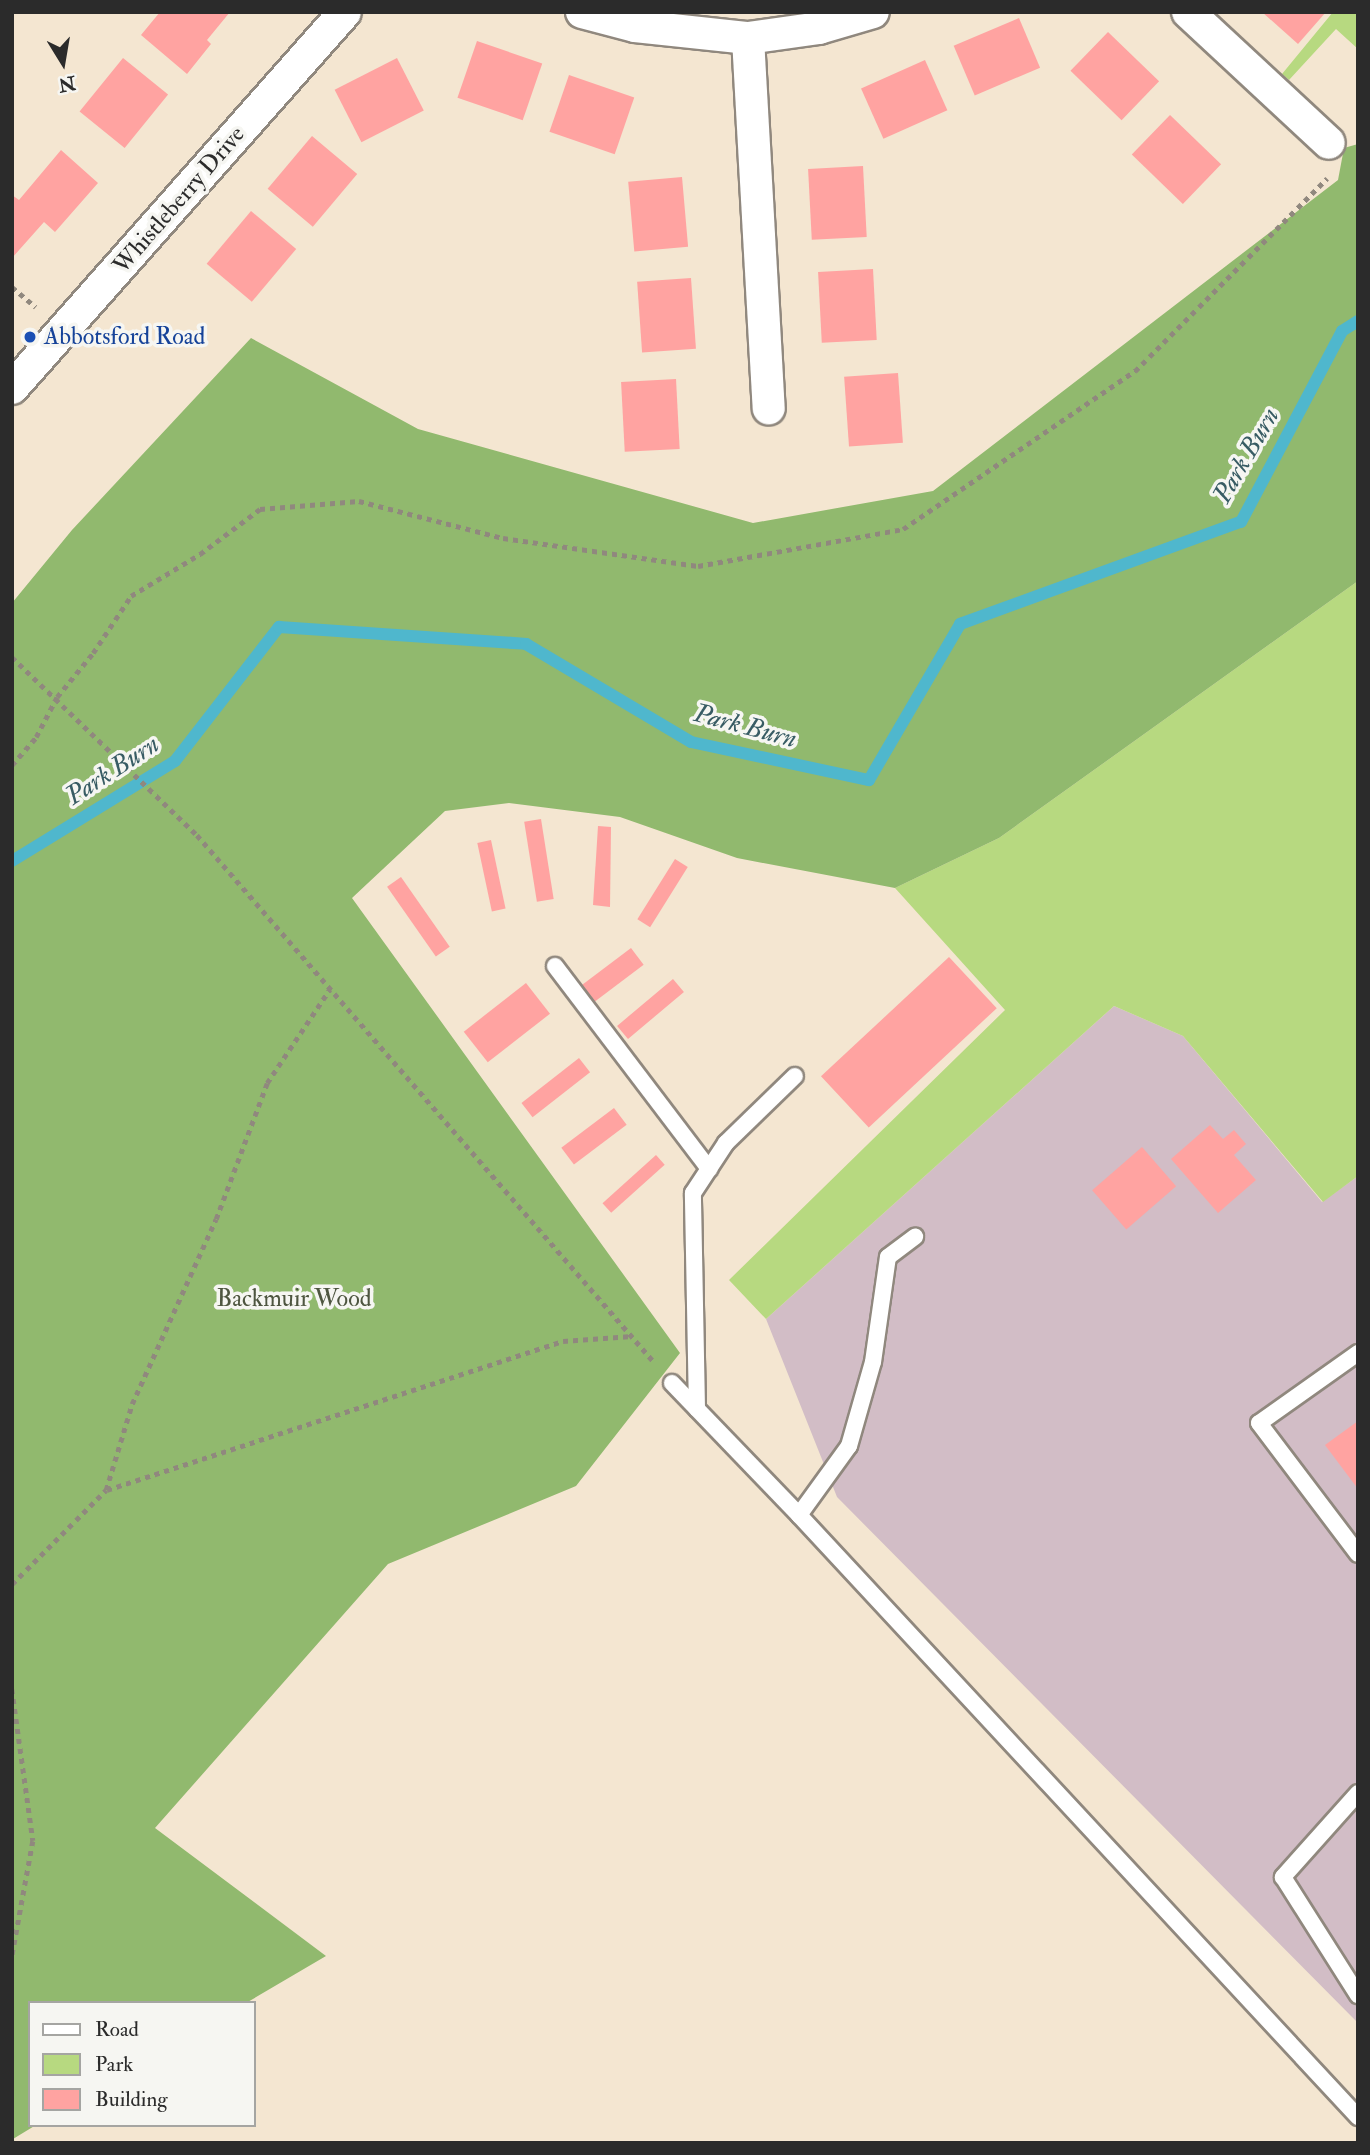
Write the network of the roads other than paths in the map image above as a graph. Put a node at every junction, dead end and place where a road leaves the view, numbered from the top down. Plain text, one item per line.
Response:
1 (345, 12) edge
2 (582, 12) edge
3 (873, 12) edge
4 (1188, 12) edge
5 (748, 38) junction
6 (1329, 143) road end
7 (12, 388) edge
8 (769, 408) dead end
9 (555, 966) dead end
10 (795, 1076) dead end
11 (709, 1169) junction
12 (915, 1237) dead end
13 (1358, 1353) edge
14 (672, 1383) road end
15 (697, 1409) junction
16 (799, 1515) junction
17 (1358, 1554) edge
18 (1358, 1793) edge
19 (1358, 1996) edge
20 (1358, 2117) edge

1 - 7 street, Whistleberry Drive
2 - 5 street
3 - 5 street
4 - 6 street
5 - 8 street
9 - 11 lane
10 - 11 lane
11 - 15 lane
12 - 16 lane
13 - 17 lane
14 - 15 lane
15 - 16 lane
16 - 20 lane
18 - 19 lane

